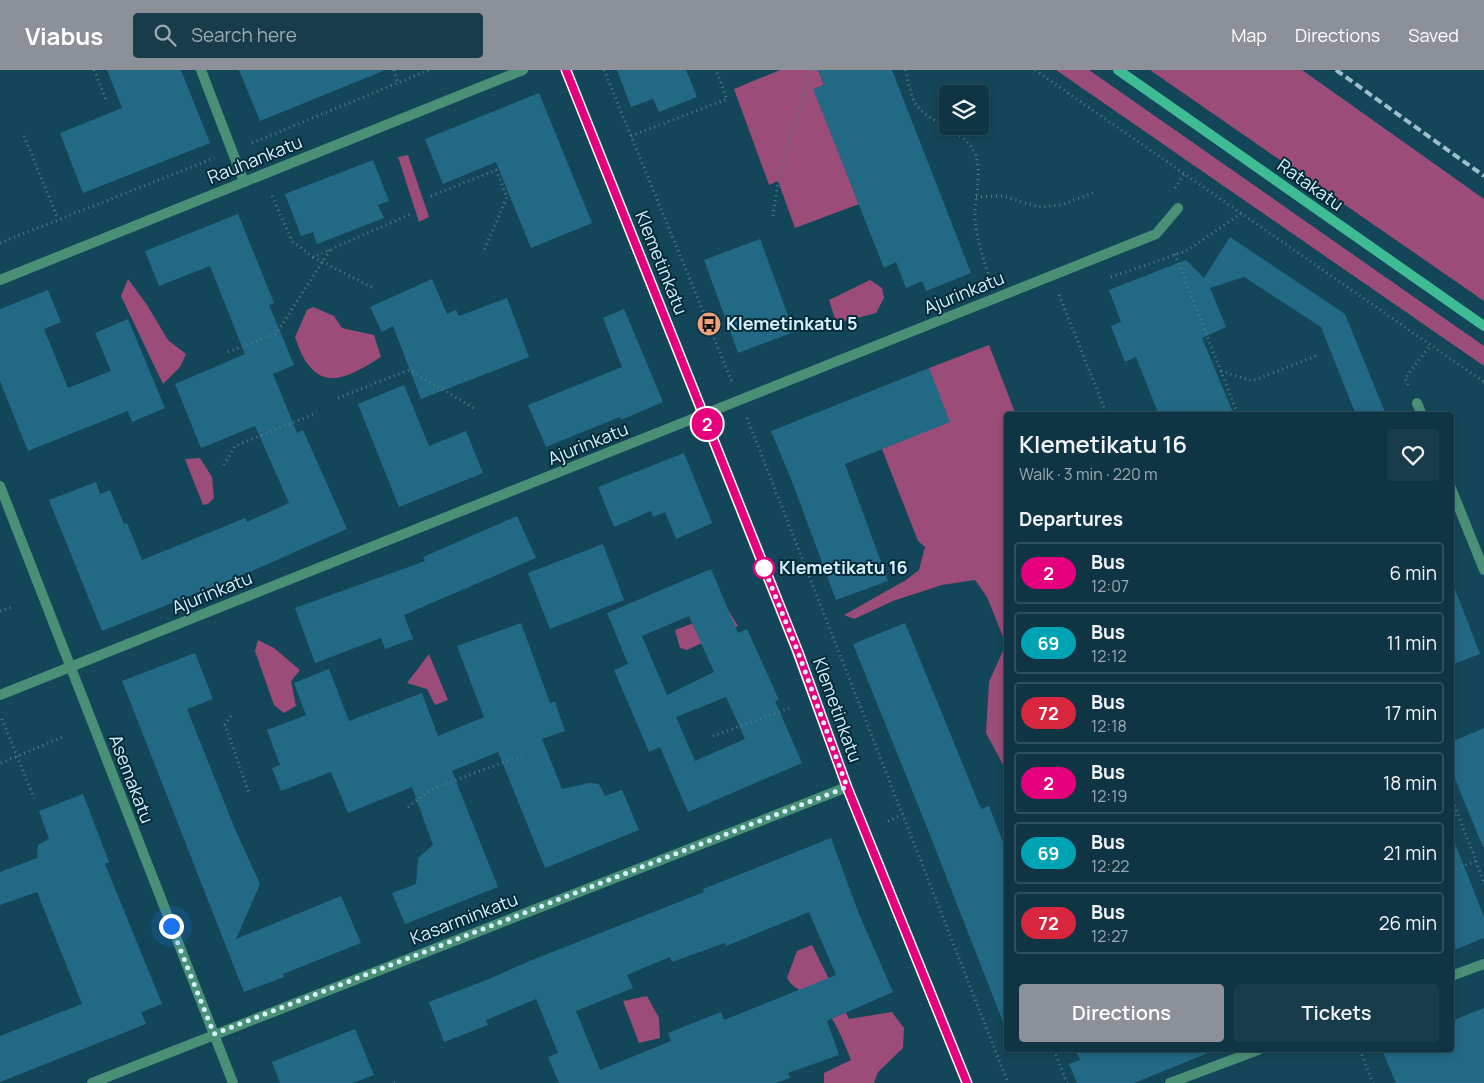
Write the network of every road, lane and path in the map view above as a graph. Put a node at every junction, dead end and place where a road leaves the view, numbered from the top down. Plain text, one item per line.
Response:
1 (94, 70) edge
2 (201, 70) edge
3 (394, 70) edge
4 (523, 70) edge
5 (566, 70) edge
6 (604, 70) edge
7 (716, 70) edge
8 (811, 70) edge
9 (905, 70) edge
10 (1035, 70) edge
11 (1118, 70) edge
12 (398, 83) dead end
13 (107, 102) dead end
14 (939, 124) edge
15 (957, 135) edge
16 (24, 136) dead end
17 (631, 136) junction
18 (244, 182) junction
19 (1093, 193) dead end
20 (272, 196) dead end
21 (431, 196) dead end
22 (976, 197) junction
23 (1178, 208) dead end
24 (410, 214) dead end
25 (773, 216) dead end
26 (58, 220) dead end
27 (330, 249) junction
28 (483, 253) dead end
29 (1175, 254) dead end
30 (313, 257) junction
31 (323, 261) junction
32 (1052, 276) junction
33 (0, 280) edge
34 (991, 280) dead end
35 (373, 288) dead end
36 (1484, 326) edge
37 (1430, 345) junction
38 (228, 352) dead end
39 (1316, 356) dead end
40 (1221, 371) junction
41 (732, 381) dead end
42 (1484, 382) edge
43 (338, 398) dead end
44 (1417, 403) joint
45 (474, 408) dead end
46 (1106, 412) edge
47 (1237, 412) edge
48 (1421, 412) edge
49 (317, 414) dead end
50 (704, 416) junction
51 (748, 421) dead end
52 (224, 465) dead end
53 (0, 486) edge
54 (1454, 495) edge
55 (1484, 570) edge
56 (12, 607) dead end
57 (0, 611) edge
58 (71, 667) junction
59 (0, 695) edge
60 (790, 708) dead end
61 (231, 716) dead end
62 (2, 719) dead end
63 (713, 736) dead end
64 (63, 737) dead end
65 (17, 756) junction
66 (522, 757) dead end
67 (1, 763) edge
68 (847, 787) junction
69 (249, 793) dead end
70 (34, 798) dead end
71 (1454, 804) edge
72 (408, 807) dead end
73 (1457, 812) junction
74 (902, 815) junction
75 (1454, 815) edge
76 (888, 821) dead end
77 (1476, 861) junction
78 (1454, 870) edge
79 (1484, 884) edge
80 (1484, 964) edge
81 (1454, 975) edge
82 (214, 1034) junction
83 (1055, 1052) edge
84 (1253, 1052) edge
85 (1361, 1052) edge
86 (92, 1083) edge
87 (233, 1083) edge
88 (967, 1083) edge
89 (1008, 1083) edge
90 (1067, 1083) edge
91 (1170, 1083) edge
92 (1373, 1083) edge

1 - 13 path
2 - 18 street
3 - 12 path
4 - 18 street, Rauhankatu
5 - 50 street, Klemetinkatu
6 - 17 path
7 - 17 path
8 - 25 path
9 - 14 path
10 - 37 path
11 - 36 main road, Ratakatu
15 - 22 path
16 - 26 path
17 - 41 path
18 - 33 street, Rauhankatu
19 - 22 path
20 - 30 path
21 - 28 path
22 - 34 path
23 - 32 street, Ajurinkatu
24 - 27 path
27 - 30 path
27 - 31 path
29 - 40 path
30 - 31 path
31 - 35 path
31 - 38 path
32 - 46 path
32 - 50 street, Ajurinkatu
37 - 42 path
37 - 44 path
39 - 40 path
40 - 47 path
43 - 45 path
44 - 48 street
49 - 52 path
50 - 58 street, Ajurinkatu
50 - 68 street, Klemetinkatu
51 - 74 path
53 - 58 street, Asemakatu
54 - 55 street
56 - 57 path
58 - 59 street, Ajurinkatu
58 - 82 street, Asemakatu
60 - 63 path
61 - 69 path
62 - 65 path
64 - 65 path
65 - 67 path
65 - 70 path
66 - 72 path
68 - 82 street, Kasarminkatu
68 - 88 street, Klemetinkatu
71 - 73 path
73 - 75 path
73 - 77 path
74 - 76 path
74 - 89 path
77 - 78 path
77 - 79 path
80 - 81 street
82 - 86 street, Kasarminkatu
82 - 87 street, Asemakatu
83 - 90 path
84 - 91 street
85 - 92 path

